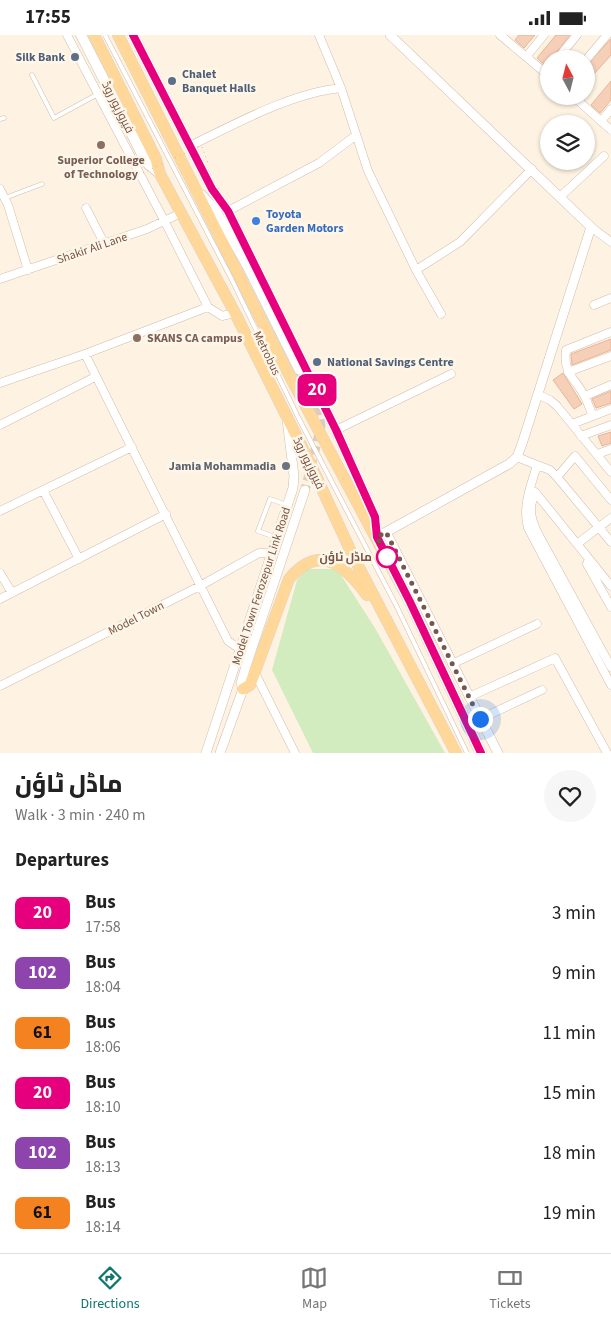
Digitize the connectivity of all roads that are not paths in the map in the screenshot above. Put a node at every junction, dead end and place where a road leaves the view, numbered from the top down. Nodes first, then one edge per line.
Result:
1 (67, 35) edge
2 (81, 35) edge
3 (94, 35) edge
4 (105, 35) edge
5 (118, 35) edge
6 (133, 35) edge
7 (319, 35) edge
8 (390, 35) edge
9 (500, 35) edge
10 (544, 35) edge
11 (577, 35) edge
12 (607, 35) edge
13 (564, 50) edge
14 (594, 50) edge
15 (526, 57) junction
16 (540, 67) edge
17 (32, 75) dead end
18 (340, 88) junction
19 (98, 94) junction
20 (584, 105) edge
21 (611, 109) edge
22 (602, 120) junction
23 (611, 130) edge
24 (355, 137) junction
25 (190, 146) junction
26 (604, 156) dead end
27 (532, 169) junction
28 (160, 174) junction
29 (42, 184) dead end
30 (0, 189) edge
31 (212, 189) junction
32 (199, 192) junction
33 (560, 197) junction
34 (5, 198) junction
35 (86, 208) dead end
36 (228, 211) junction
37 (181, 213) junction
38 (165, 221) junction
39 (591, 227) junction
40 (611, 242) edge
41 (104, 243) junction
42 (247, 266) junction
43 (28, 269) junction
44 (416, 270) junction
45 (0, 279) edge
46 (611, 298) edge
47 (594, 305) dead end
48 (208, 307) junction
49 (235, 313) junction
50 (441, 314) dead end
51 (611, 332) edge
52 (85, 354) junction
53 (611, 356) edge
54 (298, 370) tunnel mouth
55 (568, 373) junction
56 (451, 374) dead end
57 (95, 377) junction
58 (0, 383) edge
59 (611, 385) edge
60 (539, 395) junction
61 (585, 396) junction
62 (611, 409) edge
63 (593, 416) junction
64 (287, 417) junction
65 (572, 424) junction
66 (0, 425) edge
67 (611, 425) edge
68 (336, 430) junction
69 (581, 437) junction
70 (132, 447) junction
71 (611, 449) edge
72 (598, 455) junction
73 (517, 457) junction
74 (537, 465) junction
75 (611, 472) edge
76 (557, 477) junction
77 (530, 488) junction
78 (43, 490) junction
79 (305, 490) tunnel mouth
80 (537, 494) junction
81 (611, 499) edge
82 (287, 505) junction
83 (0, 511) edge
84 (166, 514) junction
85 (611, 518) edge
86 (599, 527) junction
87 (381, 535) junction
88 (276, 537) junction
89 (611, 542) edge
90 (578, 545) junction
91 (271, 553) junction
92 (79, 559) junction
93 (589, 559) junction
94 (0, 573) edge
95 (200, 585) junction
96 (611, 586) edge
97 (12, 593) junction
98 (0, 599) edge
99 (611, 607) edge
100 (387, 620) junction
101 (538, 625) dead end
102 (240, 649) junction
103 (452, 665) junction
104 (611, 667) edge
105 (255, 673) junction
106 (611, 685) edge
107 (0, 686) edge
108 (243, 689) junction
109 (542, 690) dead end
110 (469, 697) junction
111 (480, 719) junction
112 (205, 752) edge
113 (220, 753) edge
114 (295, 753) edge
115 (456, 753) edge
116 (467, 753) edge
117 (481, 753) edge
118 (498, 753) edge
119 (607, 753) edge

1 - 19 street
2 - 28 main road, فیروزپور روڈ
3 - 28 main road, فیروزپور روڈ
4 - 116 lane, Metrobus, bridge
5 - 32 main road, فیروزپور روڈ
6 - 25 main road, فیروزپور روڈ
7 - 18 street
8 - 27 street
9 - 15 street
10 - 15 street
11 - 13 street
12 - 14 street
15 - 16 street
17 - 19 lane
18 - 24 street
18 - 25 street
19 - 38 street
20 - 22 street
21 - 22 street
22 - 23 street
24 - 36 street
24 - 44 street
25 - 31 main road, فیروزپور روڈ
26 - 33 street
27 - 33 street
27 - 44 street
28 - 37 main road, فیروزپور روڈ
29 - 34 lane
30 - 34 street
31 - 36 main road, فیروزپور روڈ
31 - 42 street
32 - 42 street
32 - 87 main road, فیروزپور روڈ
33 - 39 street
34 - 43 street
35 - 41 street
36 - 68 main road, فیروزپور روڈ
37 - 38 street, Shakir Ali Lane
37 - 49 main road, فیروزپور روڈ
38 - 41 street, Shakir Ali Lane
38 - 48 street
39 - 40 street
39 - 60 street
41 - 43 street, Shakir Ali Lane
42 - 54 street
43 - 45 street, Shakir Ali Lane
44 - 50 street
46 - 47 street
48 - 49 street
48 - 52 street
49 - 64 main road, فیروزپور روڈ
51 - 55 street
52 - 57 street
52 - 58 street
53 - 55 street
55 - 61 street
56 - 68 street
57 - 66 street
57 - 70 street
59 - 61 street
60 - 65 street
60 - 73 street
61 - 63 street
62 - 63 street
63 - 65 street
64 - 82 street, Model Town Ferozepur Link Road
64 - 100 main road, فیروزپور روڈ
65 - 69 street
67 - 69 street
68 - 87 main road, فیروزپور روڈ
69 - 72 street
70 - 78 street
70 - 84 street
71 - 72 street
72 - 75 street
73 - 74 street
73 - 87 street
74 - 76 street
74 - 77 street
76 - 81 street
76 - 86 street
77 - 80 street
77 - 106 street
78 - 83 street
78 - 92 street
79 - 108 street
80 - 90 street
80 - 104 street
82 - 88 street, Model Town Ferozepur Link Road
82 - 88 lane
84 - 92 street
84 - 95 street
85 - 86 street
86 - 89 street
86 - 90 street
87 - 103 street
87 - 117 main road, فیروزپور روڈ
88 - 91 street, Model Town Ferozepur Link Road
90 - 93 street
91 - 95 street, Model Town
91 - 102 street, Model Town Ferozepur Link Road
92 - 97 street
93 - 96 street
93 - 99 street
94 - 97 street
95 - 102 street
95 - 107 street, Model Town
97 - 98 street
100 - 105 main road
100 - 115 main road, فیروزپور روڈ
101 - 103 street
102 - 112 street, Model Town Ferozepur Link Road
103 - 110 street
105 - 108 main road
105 - 114 street
108 - 113 street
109 - 111 street
110 - 111 street
110 - 119 street
111 - 118 street

